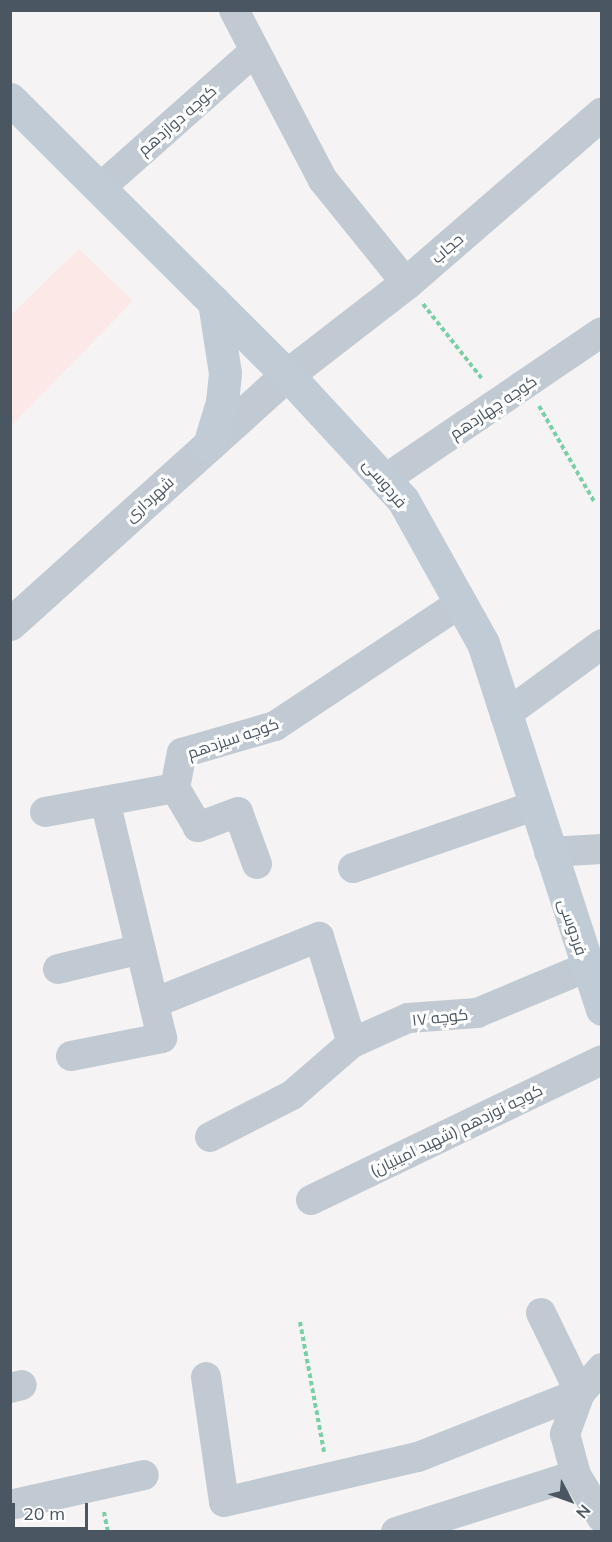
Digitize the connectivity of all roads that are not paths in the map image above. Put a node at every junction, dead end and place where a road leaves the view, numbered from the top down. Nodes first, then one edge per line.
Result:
1 (234, 10) edge
2 (255, 51) junction
3 (10, 99) edge
4 (602, 113) edge
5 (100, 188) junction
6 (406, 283) junction
7 (214, 302) junction
8 (602, 332) edge
9 (287, 375) junction
10 (209, 445) junction
11 (384, 480) junction
12 (460, 603) junction
13 (10, 624) edge
14 (602, 644) edge
15 (506, 715) junction
16 (176, 788) junction
17 (105, 801) junction
18 (534, 806) junction
19 (45, 812) dead end
20 (602, 849) edge
21 (549, 852) junction
22 (257, 864) dead end
23 (353, 868) dead end
24 (141, 949) junction
25 (587, 968) junction
26 (58, 969) dead end
27 (154, 1003) junction
28 (601, 1007) edge
29 (352, 1043) junction
30 (71, 1056) dead end
31 (602, 1060) edge
32 (210, 1137) dead end
33 (311, 1200) dead end
34 (541, 1313) dead end
35 (602, 1368) edge
36 (206, 1377) dead end
37 (580, 1393) junction
38 (144, 1475) dead end
39 (576, 1475) junction
40 (10, 1505) edge
41 (602, 1518) edge
42 (396, 1532) edge

1 - 2 street
2 - 5 street, کوچه دوازدهم
2 - 6 street
3 - 5 main road, فردوسی
4 - 6 street, حجاب
5 - 7 main road, فردوسی
6 - 9 street, حجاب
7 - 9 main road, فردوسی
7 - 10 main road
8 - 11 street, کوچه چهاردهم
9 - 10 street, شهرداری
9 - 11 main road, فردوسی
10 - 13 street, شهرداری
11 - 12 main road, فردوسی
12 - 15 main road, فردوسی
12 - 16 street, کوچه سیزدهم
14 - 15 street
15 - 18 main road, فردوسی
16 - 17 street
16 - 22 street
17 - 19 street
17 - 24 street
18 - 21 main road, فردوسی
18 - 23 street
20 - 21 street
21 - 25 main road, فردوسی
24 - 26 street
24 - 27 street
25 - 28 main road, فردوسی
25 - 29 street, ۱۷ کوچه
27 - 29 street
27 - 30 street
29 - 32 street, ۱۷ کوچه
31 - 33 street, کوچه نوزدهم (شهید امینیان)
34 - 37 street
35 - 37 street
36 - 37 street
37 - 39 street
38 - 40 street
39 - 41 street
39 - 42 street

